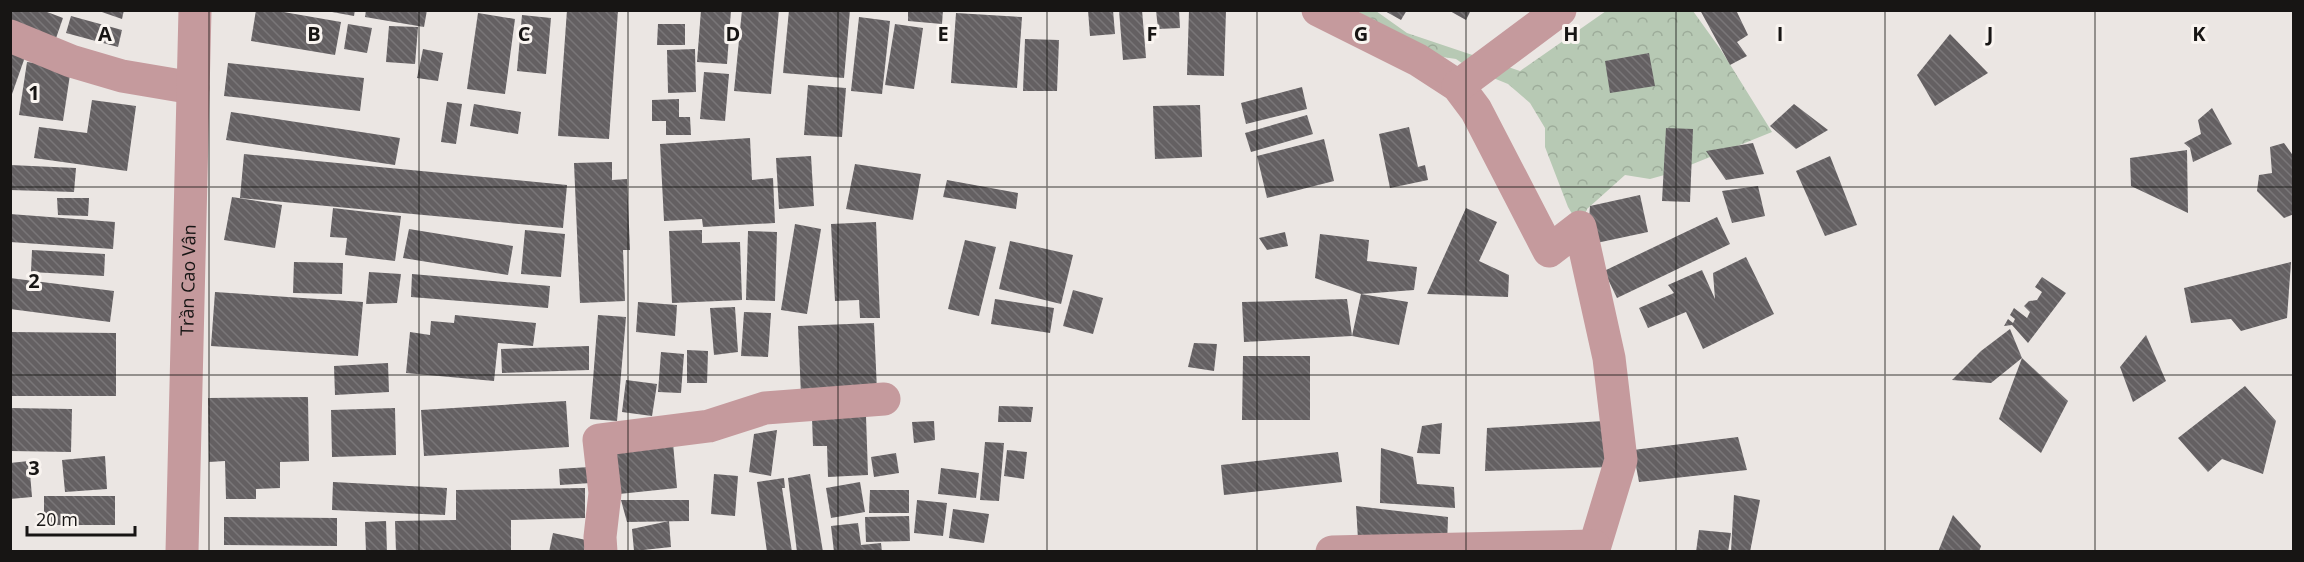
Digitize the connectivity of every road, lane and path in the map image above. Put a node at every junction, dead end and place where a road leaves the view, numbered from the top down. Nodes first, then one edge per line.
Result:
1 (195, 10) edge
2 (1318, 10) edge
3 (1560, 10) edge
4 (10, 36) edge
5 (1458, 86) junction
6 (193, 88) junction
7 (884, 399) dead end
8 (1594, 549) edge
9 (182, 552) edge
10 (601, 552) edge
11 (1332, 552) edge

1 - 6 street, Trần Cao Vân
2 - 5 street
3 - 5 street
4 - 6 street
5 - 8 street
6 - 9 street, Trần Cao Vân
7 - 10 street
8 - 11 street

